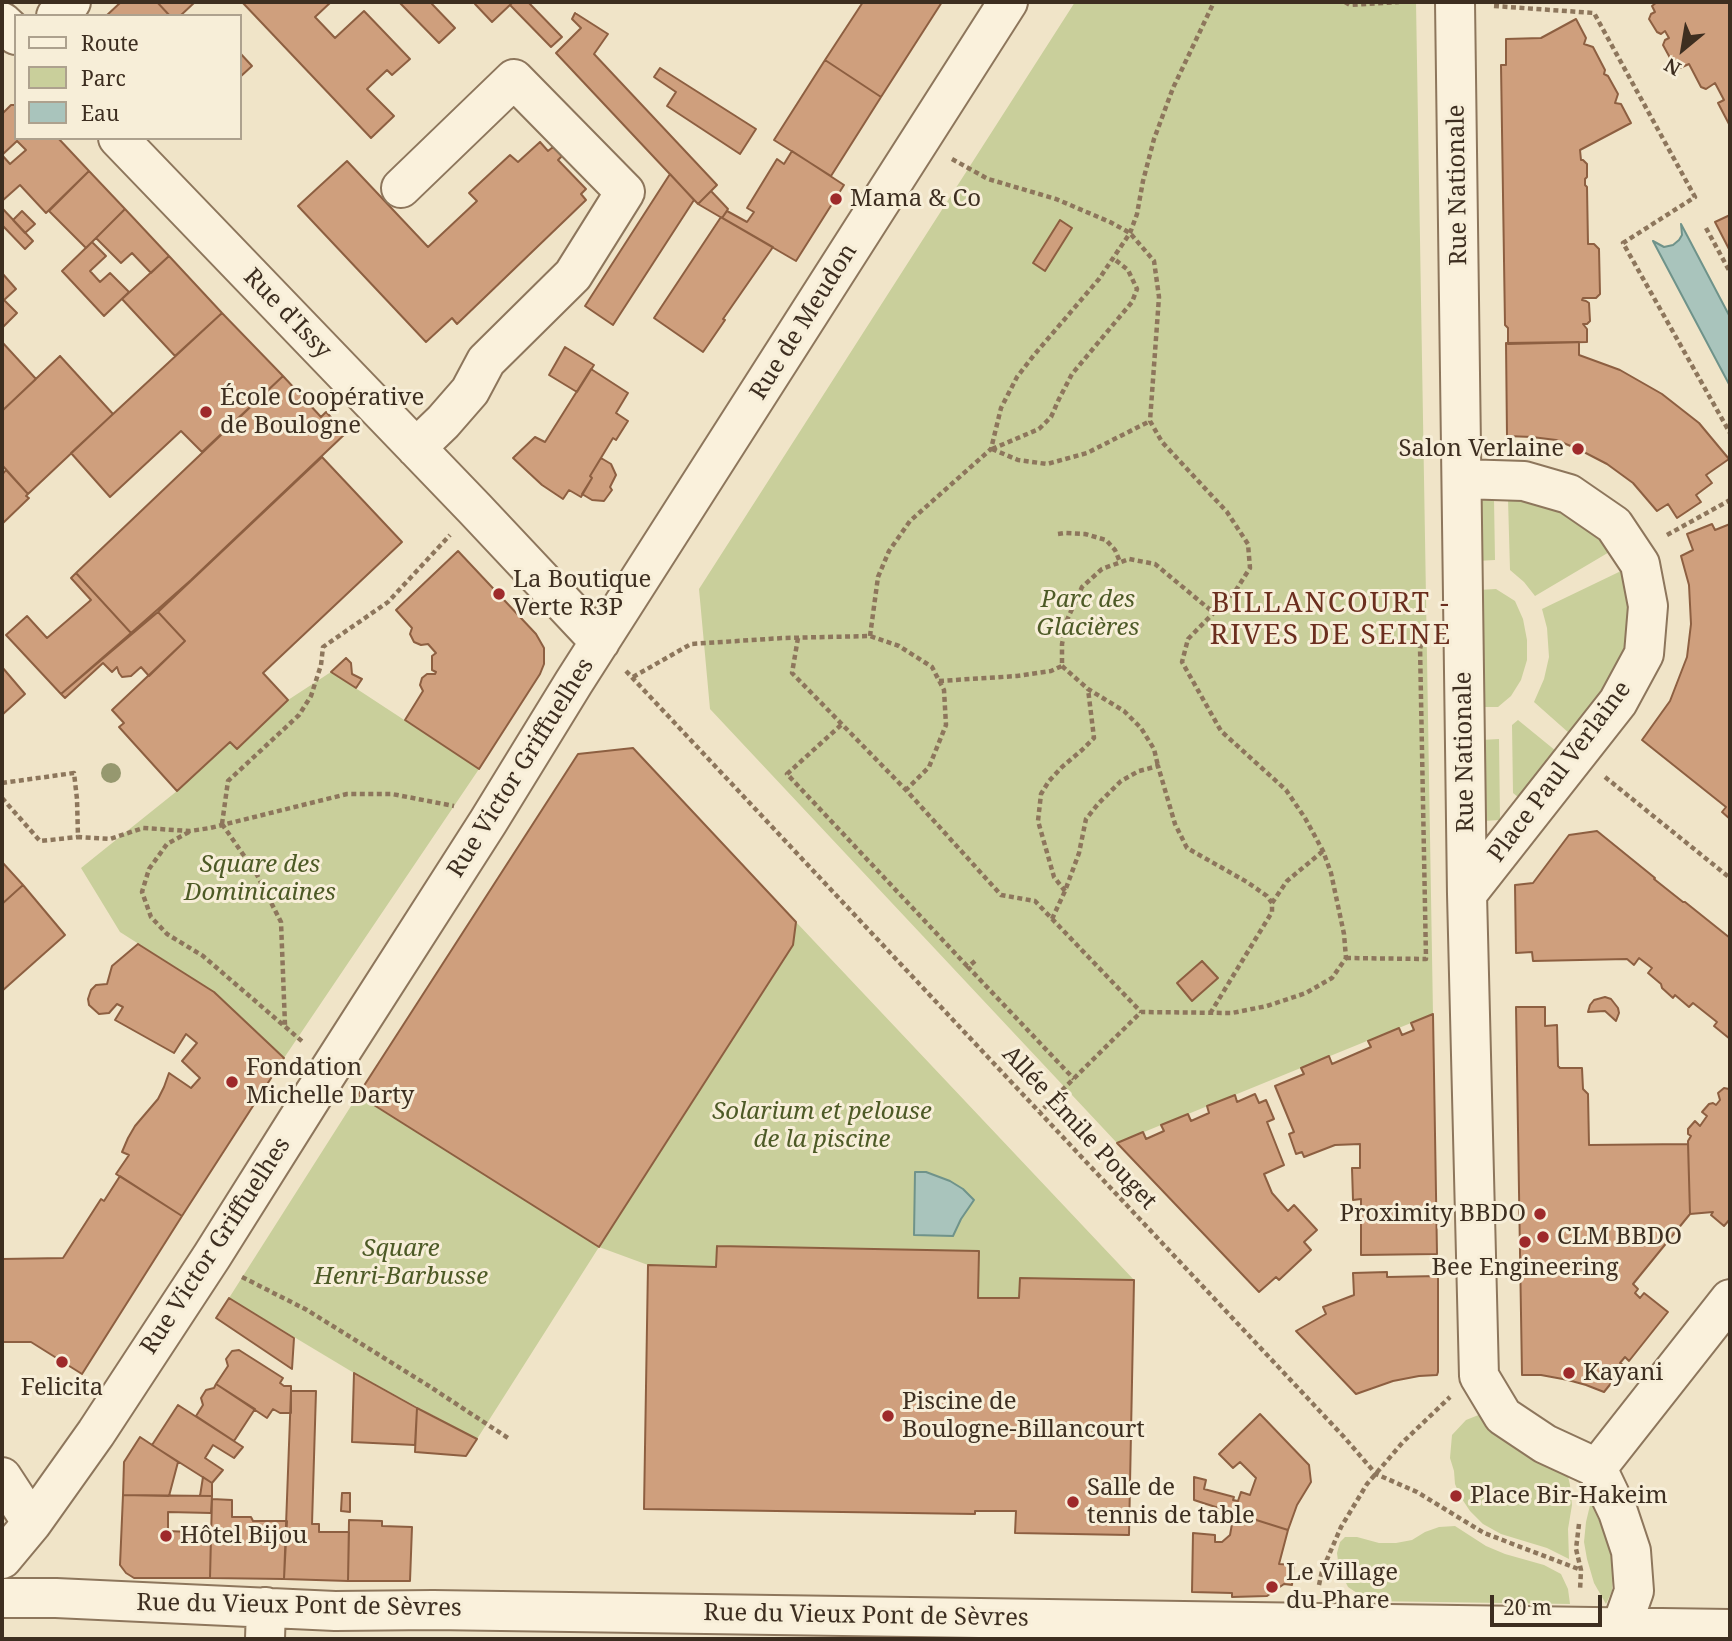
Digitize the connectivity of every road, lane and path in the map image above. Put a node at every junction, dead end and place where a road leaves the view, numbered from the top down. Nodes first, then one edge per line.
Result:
1 (71, 2) edge
2 (1007, 2) edge
3 (1214, 2) edge
4 (1345, 2) edge
5 (1399, 2) edge
6 (1455, 2) edge
7 (58, 14) edge
8 (120, 140) edge
9 (920, 140) junction
10 (401, 188) dead end
11 (1706, 228) dead end
12 (1130, 233) junction
13 (1113, 258) junction
14 (1730, 272) edge
15 (1150, 421) junction
16 (1730, 433) edge
17 (416, 448) junction
18 (991, 449) junction
19 (1462, 479) junction
20 (1730, 500) edge
21 (475, 509) junction
22 (1058, 534) dead end
23 (1634, 556) junction
24 (1120, 562) junction
25 (1214, 613) junction
26 (870, 636) junction
27 (798, 638) junction
28 (600, 642) junction
29 (1429, 647) dead end
30 (1062, 666) junction
31 (632, 677) junction
32 (939, 681) junction
33 (1088, 689) junction
34 (841, 725) junction
35 (1577, 754) junction
36 (1158, 766) junction
37 (2, 783) edge
38 (906, 790) junction
39 (2, 798) edge
40 (488, 822) junction
41 (222, 824) junction
42 (190, 831) junction
43 (78, 837) junction
44 (1323, 851) junction
45 (1730, 878) edge
46 (1065, 891) junction
47 (1467, 894) junction
48 (1272, 903) junction
49 (1052, 919) junction
50 (1346, 958) junction
51 (975, 961) dead end
52 (968, 967) junction
53 (1141, 1012) junction
54 (1210, 1013) junction
55 (285, 1026) junction
56 (333, 1064) junction
57 (1074, 1079) junction
58 (1040, 1112) junction
59 (212, 1256) junction
60 (1730, 1299) edge
61 (1479, 1376) junction
62 (508, 1438) dead end
63 (1597, 1468) junction
64 (1376, 1474) junction
65 (2, 1476) edge
66 (1580, 1512) dead end
67 (32, 1523) junction
68 (2, 1559) edge
69 (1581, 1570) junction
70 (1580, 1597) dead end
71 (2, 1598) edge
72 (266, 1623) edge
73 (1311, 1623) junction
74 (335, 1625) edge
75 (537, 1625) edge
76 (867, 1628) edge
77 (1730, 1629) edge
78 (1619, 1634) edge

1 - 7 street
2 - 9 street, Rue de Meudon
3 - 12 path
4 - 5 path
6 - 16 path
6 - 19 street, Rue Nationale
8 - 17 street, Rue d'Issy
9 - 12 path
9 - 28 street, Rue de Meudon
10 - 17 street
11 - 14 path
12 - 13 path
12 - 15 path
13 - 18 path
13 - 18 path
15 - 18 path
15 - 25 path
17 - 21 street, Rue d'Issy
18 - 26 path
19 - 23 street, Place Paul Verlaine
19 - 47 street, Rue Nationale
20 - 23 path
21 - 28 street, Rue d'Issy
21 - 41 path
22 - 24 path
23 - 35 street, Place Paul Verlaine
24 - 25 path
24 - 30 path
25 - 44 path
26 - 27 path
26 - 32 path
27 - 31 path
27 - 34 path
28 - 31 path, Allée Émile Pouget
28 - 40 street, Rue Victor Griffuelhes
29 - 50 path
30 - 32 path
30 - 33 path
31 - 58 path, Allée Émile Pouget
32 - 38 path
33 - 36 path
33 - 46 path
34 - 38 path
34 - 52 path
35 - 45 path
35 - 47 street, Place Paul Verlaine
36 - 46 path
36 - 48 path
37 - 43 path
38 - 49 path
39 - 43 path
40 - 41 path
40 - 56 street, Rue Victor Griffuelhes
41 - 42 path
41 - 55 path
42 - 43 path
42 - 55 path
44 - 48 path
44 - 50 path
46 - 49 path
47 - 61 street, Rue Nationale
48 - 54 path
49 - 53 path
50 - 54 path
51 - 52 path
52 - 57 path
53 - 54 path
53 - 57 path
55 - 56 path
56 - 59 street, Rue Victor Griffuelhes
57 - 58 path
58 - 64 path, Allée Émile Pouget
59 - 62 path
59 - 67 street, Rue Victor Griffuelhes
60 - 63 street
61 - 63 street
61 - 64 path
63 - 78 street
64 - 69 path, Allée Émile Pouget
64 - 73 path
65 - 67 street
66 - 69 path
67 - 68 street, Rue Victor Griffuelhes
69 - 70 path
71 - 72 street, Rue du Vieux Pont de Sèvres
72 - 74 street, Rue du Vieux Pont de Sèvres
73 - 76 street, Rue du Vieux Pont de Sèvres
73 - 78 street, Rue du Vieux Pont de Sèvres
74 - 75 street, Rue du Vieux Pont de Sèvres
75 - 76 street, Rue du Vieux Pont de Sèvres
77 - 78 street, Rue du Vieux Pont de Sèvres

